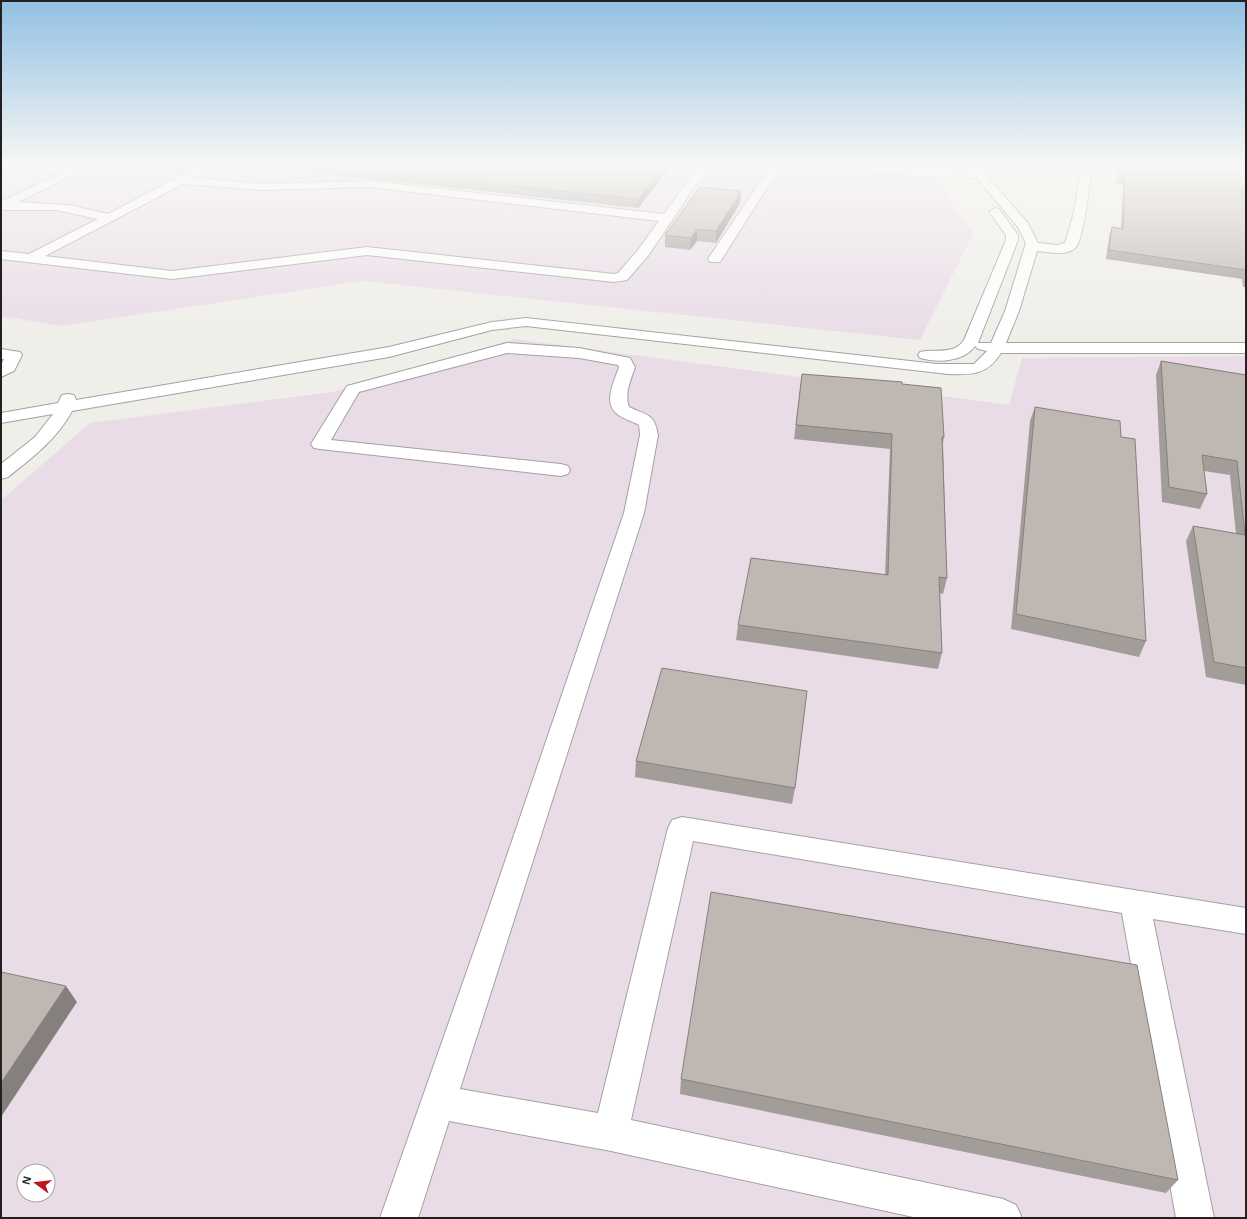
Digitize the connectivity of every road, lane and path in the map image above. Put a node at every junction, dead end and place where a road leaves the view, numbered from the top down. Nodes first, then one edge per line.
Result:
1 (98, 224) edge
2 (662, 224) edge
3 (738, 224) edge
4 (1005, 224) edge
5 (1022, 224) edge
6 (1077, 224) edge
7 (1031, 246) junction
8 (1, 255) edge
9 (32, 258) junction
10 (715, 259) dead end
11 (1246, 334) edge
12 (1000, 341) junction
13 (971, 342) junction
14 (1246, 348) edge
15 (1, 354) edge
16 (1, 372) edge
17 (67, 402) junction
18 (1, 406) edge
19 (1, 418) edge
20 (561, 470) dead end
21 (1, 474) edge
22 (1135, 902) junction
23 (1246, 921) edge
24 (439, 1102) junction
25 (611, 1133) junction
26 (400, 1218) edge
27 (1004, 1218) edge
28 (1195, 1218) edge

1 - 9 street
2 - 9 street
3 - 10 street
4 - 13 street
5 - 7 street
6 - 7 street
7 - 12 street
8 - 9 street
11 - 12 street
12 - 13 street
12 - 14 street
12 - 17 street
13 - 17 street
15 - 16 street
17 - 18 street
17 - 19 street
17 - 21 street
20 - 24 street
22 - 23 street
22 - 25 street
22 - 28 street
24 - 25 street
24 - 26 street
25 - 27 street

